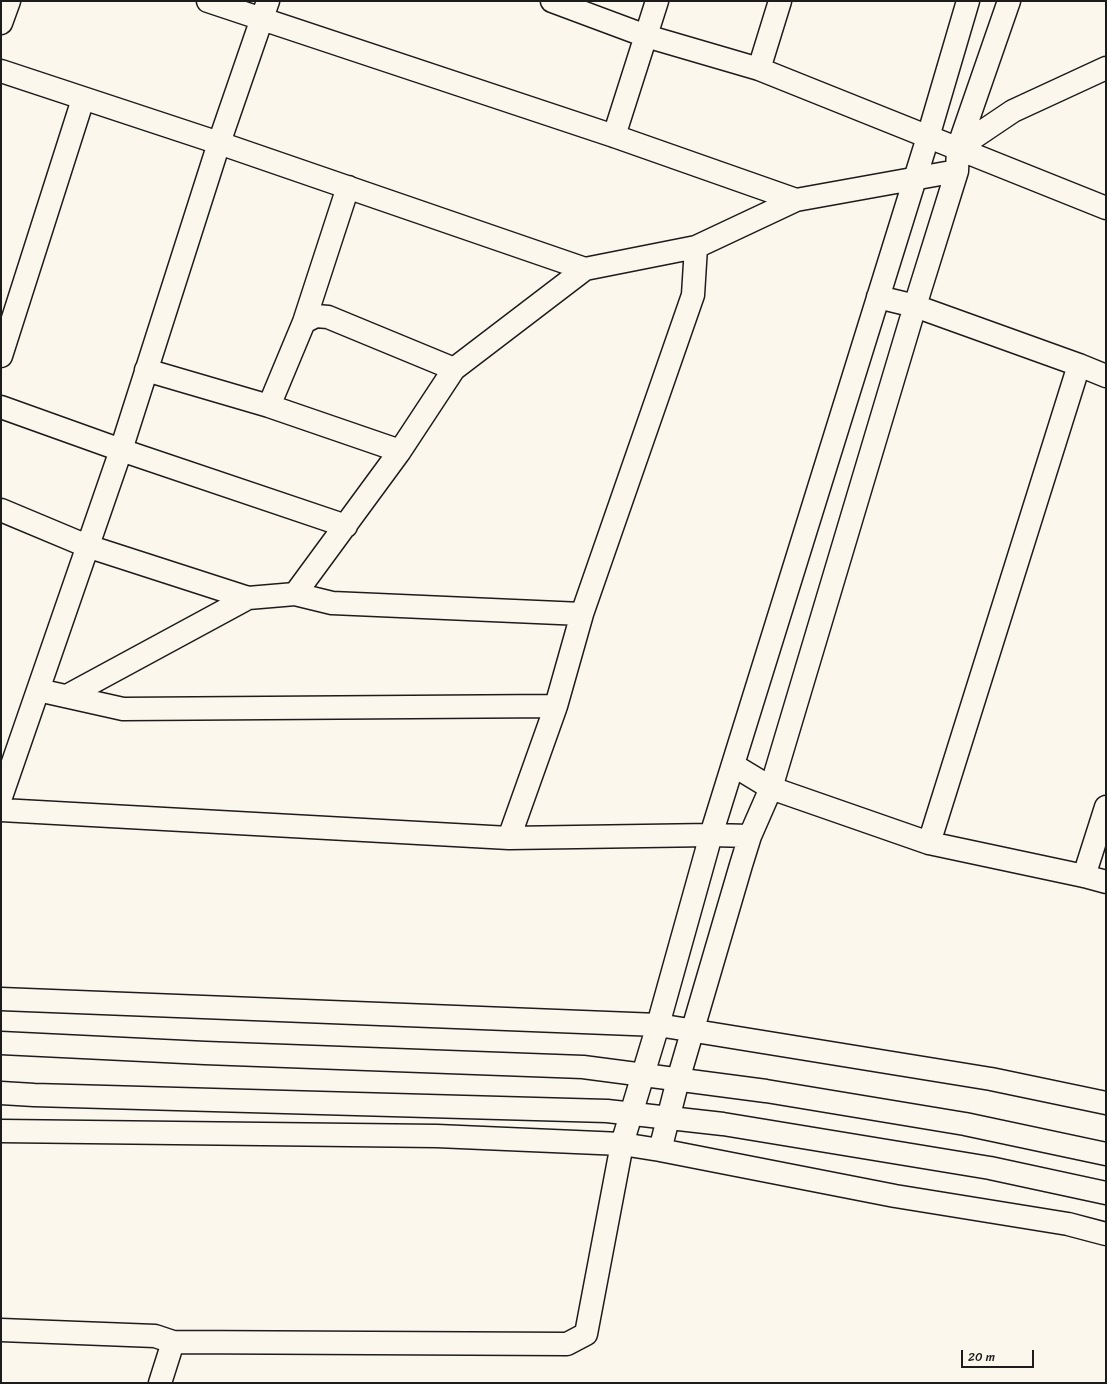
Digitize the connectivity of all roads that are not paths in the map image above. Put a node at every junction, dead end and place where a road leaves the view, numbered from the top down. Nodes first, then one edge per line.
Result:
1 (9, 1) edge
2 (208, 1) edge
3 (552, 1) edge
4 (657, 1) edge
5 (780, 1) edge
6 (968, 1) edge
7 (1009, 1) edge
8 (265, 10) edge
9 (1, 22) edge
10 (646, 36) junction
11 (1106, 68) edge
12 (759, 69) junction
13 (1, 71) edge
14 (83, 99) junction
15 (614, 136) junction
16 (928, 137) junction
17 (219, 142) junction
18 (958, 148) junction
19 (957, 171) junction
20 (914, 179) junction
21 (348, 187) junction
22 (796, 200) junction
23 (1106, 208) edge
24 (696, 247) junction
25 (585, 269) junction
26 (878, 297) junction
27 (915, 306) junction
28 (304, 322) junction
29 (1, 356) edge
30 (1079, 365) junction
31 (454, 369) junction
32 (146, 370) junction
33 (1106, 376) edge
34 (269, 406) junction
35 (1, 407) edge
36 (121, 450) junction
37 (400, 451) junction
38 (1, 510) edge
39 (346, 526) junction
40 (87, 546) junction
41 (295, 594) junction
42 (248, 598) junction
43 (582, 614) junction
44 (38, 690) junction
45 (67, 696) junction
46 (556, 706) junction
47 (733, 765) junction
48 (771, 788) junction
49 (1, 797) edge
50 (1106, 807) edge
51 (1, 810) edge
52 (711, 835) junction
53 (750, 836) junction
54 (509, 838) junction
55 (929, 843) junction
56 (1084, 876) junction
57 (1106, 882) edge
58 (1, 999) edge
59 (658, 1025) junction
60 (692, 1030) junction
61 (1, 1043) edge
62 (643, 1075) junction
63 (678, 1080) junction
64 (1, 1093) edge
65 (1106, 1103) edge
66 (631, 1114) junction
67 (668, 1118) junction
68 (1, 1131) edge
69 (622, 1144) junction
70 (660, 1150) junction
71 (1106, 1154) edge
72 (1106, 1193) edge
73 (1106, 1234) edge
74 (1, 1330) edge
75 (173, 1342) junction
76 (160, 1383) edge

1 - 9 street
2 - 8 street
3 - 10 street
4 - 10 street
5 - 12 street
6 - 16 street
7 - 18 street
8 - 15 street
8 - 17 street
10 - 12 street
10 - 15 street
11 - 18 street
12 - 16 street
13 - 14 street
14 - 17 street
14 - 29 street
15 - 22 street
16 - 18 street
16 - 20 street
17 - 21 street
17 - 32 street
18 - 19 street
18 - 23 street
19 - 20 street
19 - 27 street
20 - 22 street
20 - 26 street
21 - 25 street
21 - 28 street
22 - 24 street
24 - 25 street
24 - 43 street
25 - 31 street
26 - 27 street
26 - 47 street
27 - 30 street
27 - 48 street
28 - 31 street
28 - 34 street
30 - 33 street
30 - 55 street
31 - 37 street
32 - 34 street
32 - 36 street
34 - 37 street
35 - 36 street
36 - 39 street
36 - 40 street
37 - 39 street
38 - 40 street
39 - 41 street
40 - 42 street
40 - 44 street
41 - 42 street
41 - 43 street
42 - 45 street
43 - 46 street
44 - 45 street
44 - 49 street
45 - 46 street
46 - 54 street
47 - 48 street
47 - 52 street
48 - 53 street
48 - 55 street
50 - 56 street
51 - 54 street
52 - 53 street
52 - 54 street
52 - 59 street
53 - 60 street
55 - 56 street
56 - 57 street
58 - 59 street
59 - 60 street
59 - 62 street
60 - 63 street
60 - 65 street
61 - 62 street
62 - 63 street
62 - 66 street
63 - 67 street
63 - 71 street
64 - 66 street
66 - 67 street
66 - 69 street
67 - 70 street
67 - 72 street
68 - 69 street
69 - 70 street
69 - 75 street
70 - 73 street
74 - 75 street
75 - 76 street

